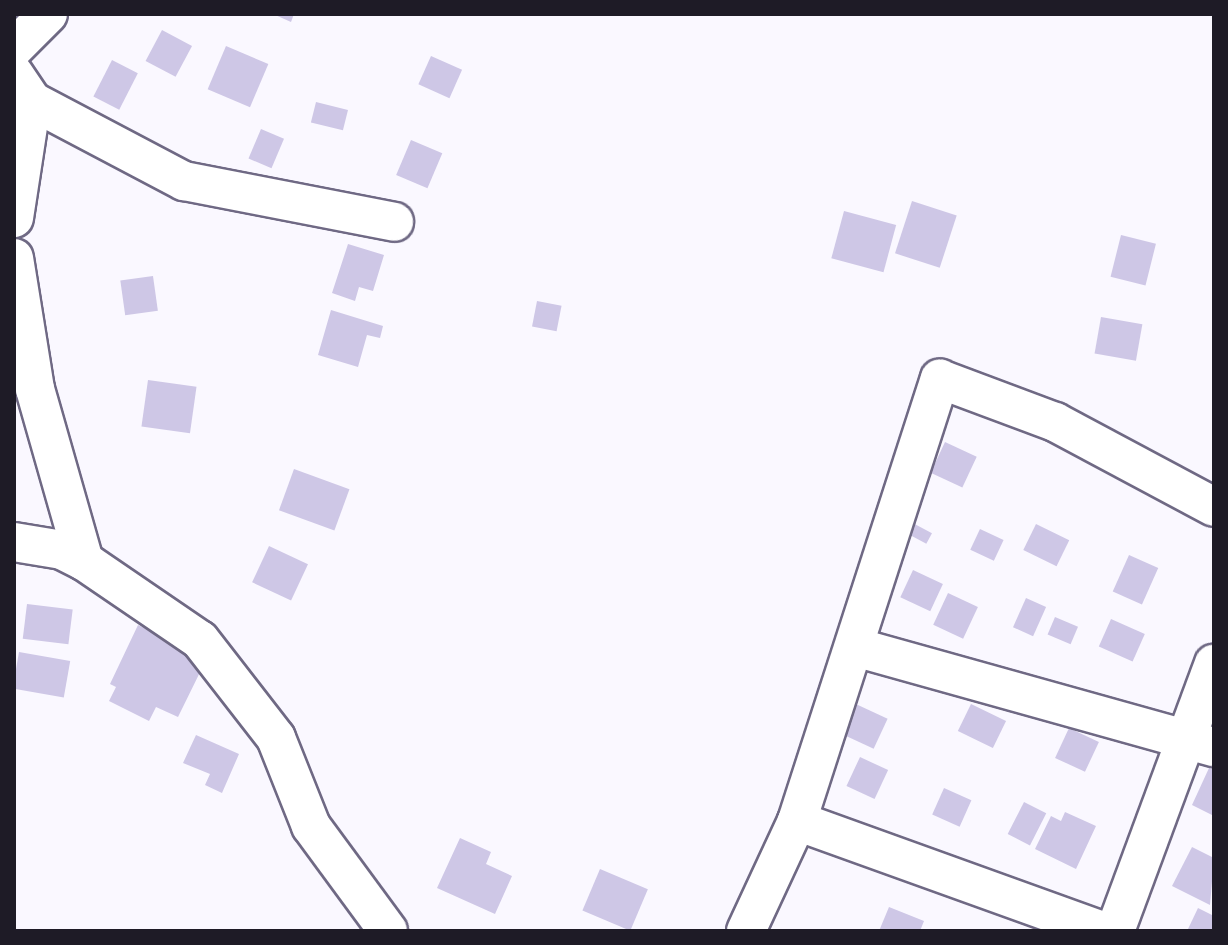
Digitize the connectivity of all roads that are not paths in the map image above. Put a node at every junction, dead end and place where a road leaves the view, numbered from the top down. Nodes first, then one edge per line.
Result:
1 (48, 14) edge
2 (14, 48) edge
3 (23, 88) edge
4 (14, 218) edge
5 (394, 222) dead end
6 (14, 258) edge
7 (1214, 507) edge
8 (14, 542) edge
9 (84, 561) junction
10 (855, 647) junction
11 (1214, 664) edge
12 (1200, 744) edge
13 (797, 821) junction
14 (388, 931) edge
15 (746, 931) edge
16 (1103, 931) edge
17 (1115, 931) edge

1 - 2 street
3 - 4 street
3 - 5 street
6 - 9 street
7 - 10 street
8 - 9 street
9 - 14 street
10 - 12 street
10 - 13 street
11 - 12 street
12 - 17 street
13 - 15 street
13 - 16 street

